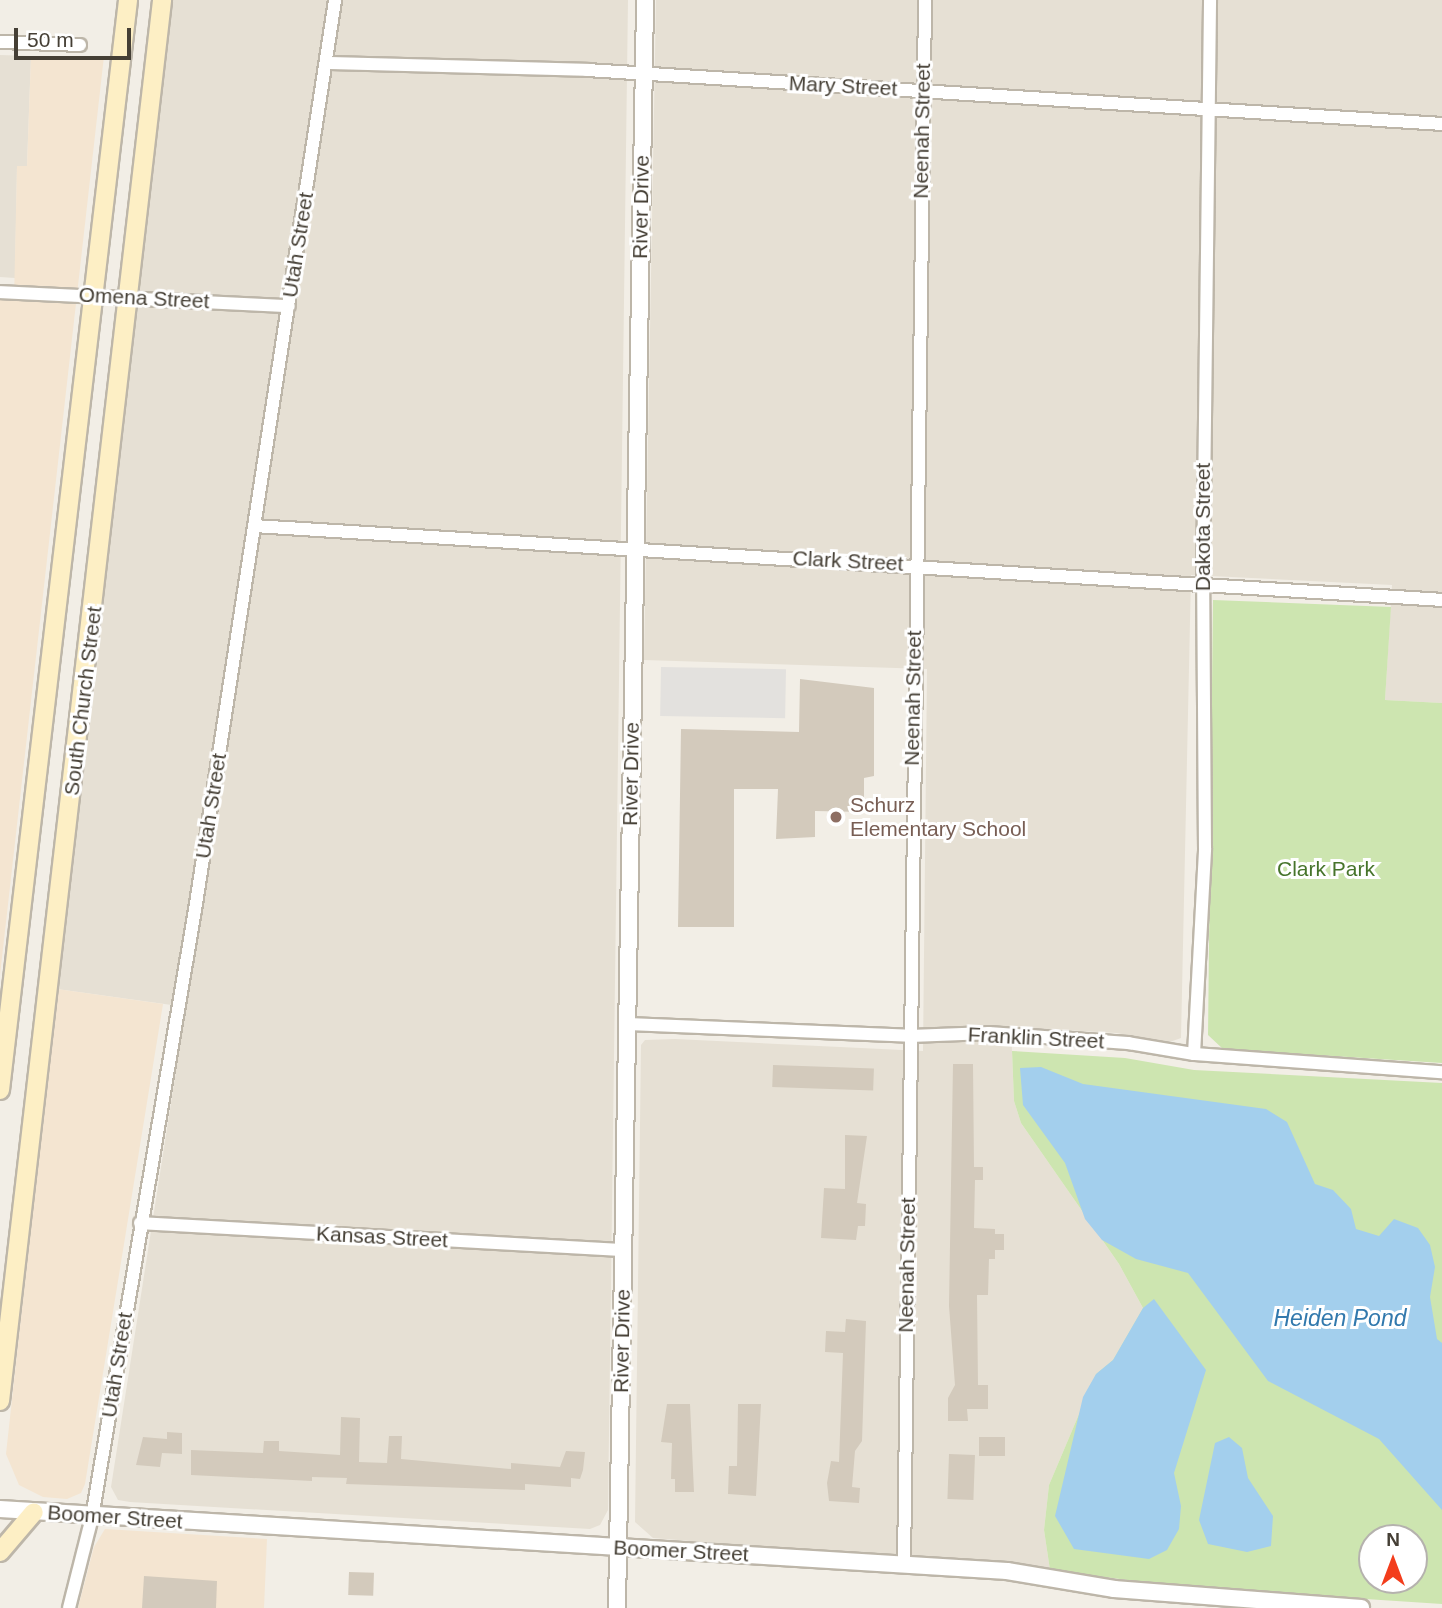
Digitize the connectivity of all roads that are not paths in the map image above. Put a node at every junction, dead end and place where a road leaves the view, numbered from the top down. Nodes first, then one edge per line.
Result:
1 (128, 0) edge
2 (162, 0) edge
3 (335, 0) edge
4 (645, 0) edge
5 (925, 0) edge
6 (1210, 0) edge
7 (0, 42) edge
8 (80, 45) dead end
9 (327, 63) junction
10 (644, 75) junction
11 (922, 89) junction
12 (1206, 107) junction
13 (1442, 124) edge
14 (0, 292) edge
15 (91, 295) junction
16 (130, 297) junction
17 (289, 306) junction
18 (254, 526) junction
19 (633, 549) junction
20 (915, 565) junction
21 (1203, 584) junction
22 (1442, 600) edge
23 (628, 1024) junction
24 (910, 1036) junction
25 (1194, 1054) junction
26 (1442, 1072) edge
27 (0, 1090) edge
28 (140, 1223) junction
29 (624, 1250) junction
30 (0, 1401) edge
31 (0, 1509) edge
32 (33, 1512) junction
33 (92, 1517) junction
34 (618, 1547) junction
35 (0, 1552) edge
36 (904, 1565) junction
37 (69, 1608) edge
38 (617, 1608) edge
39 (1361, 1608) edge

1 - 15 main road, South Church Street
2 - 16 main road, South Church Street
3 - 9 street, Utah Street
4 - 10 street, River Drive
5 - 11 street, Neenah Street
6 - 12 street, Dakota Street
7 - 8 street
9 - 10 street, Mary Street
9 - 17 street, Utah Street
10 - 11 street, Mary Street
10 - 19 street, River Drive
11 - 12 street, Mary Street
11 - 20 street, Neenah Street
12 - 13 street, Mary Street
12 - 21 street, Dakota Street
14 - 15 street, Omena Street
15 - 16 street, Omena Street
15 - 27 main road, South Church Street
16 - 17 street, Omena Street
16 - 30 main road, South Church Street
17 - 18 street, Utah Street
18 - 19 street, Clark Street
18 - 28 street, Utah Street
19 - 20 street, Clark Street
19 - 23 street, River Drive
20 - 21 street, Clark Street
20 - 24 street, Neenah Street
21 - 22 street, Clark Street
21 - 25 street, Dakota Street
23 - 24 street, Franklin Street
23 - 29 street, River Drive
24 - 25 street, Franklin Street
24 - 36 street, Neenah Street
25 - 26 street, Franklin Street
28 - 29 street, Kansas Street
28 - 33 street, Utah Street
29 - 34 street, River Drive
31 - 32 street, Boomer Street
32 - 33 street, Boomer Street
32 - 35 main road
33 - 34 street, Boomer Street
33 - 37 street, Utah Street
34 - 36 street, Boomer Street
34 - 38 street, River Drive
36 - 39 street, Boomer Street

